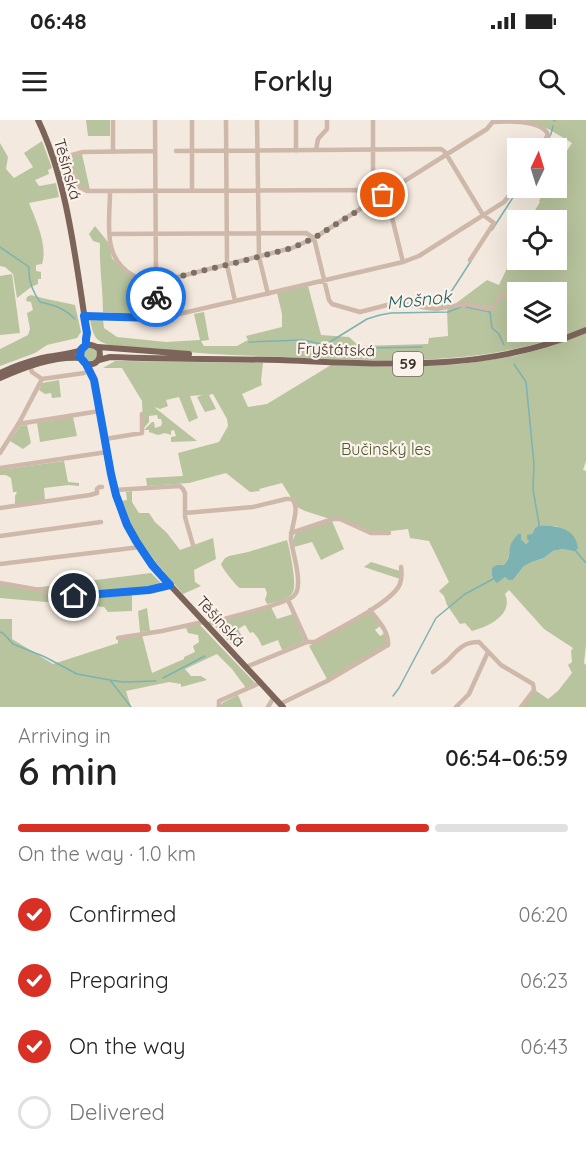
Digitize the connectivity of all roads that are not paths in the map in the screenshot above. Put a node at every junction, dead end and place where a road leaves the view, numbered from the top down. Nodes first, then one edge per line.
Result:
1 (38, 120) edge
2 (113, 120) edge
3 (155, 120) edge
4 (192, 120) edge
5 (226, 120) edge
6 (257, 120) edge
7 (296, 120) edge
8 (327, 120) edge
9 (373, 120) edge
10 (494, 121) edge
11 (546, 138) edge
12 (315, 150) junction
13 (373, 150) junction
14 (155, 151) junction
15 (176, 151) dead end
16 (192, 151) junction
17 (226, 151) junction
18 (257, 151) junction
19 (296, 151) junction
20 (113, 152) junction
21 (446, 155) junction
22 (54, 160) junction
23 (373, 190) junction
24 (192, 191) junction
25 (226, 191) junction
26 (258, 191) junction
27 (110, 192) junction
28 (155, 192) junction
29 (386, 193) junction
30 (507, 198) edge
31 (483, 215) junction
32 (258, 233) junction
33 (110, 234) junction
34 (155, 234) junction
35 (226, 234) junction
36 (314, 238) junction
37 (259, 257) junction
38 (470, 260) dead end
39 (403, 262) junction
40 (227, 265) junction
41 (324, 280) junction
42 (156, 282) junction
43 (268, 294) junction
44 (507, 296) edge
45 (235, 301) junction
46 (84, 316) junction
47 (156, 318) junction
48 (586, 330) edge
49 (89, 347) junction
50 (226, 358) junction
51 (83, 361) junction
52 (97, 361) junction
53 (30, 366) junction
54 (84, 374) dead end
55 (0, 376) edge
56 (42, 379) junction
57 (94, 380) junction
58 (100, 411) junction
59 (142, 414) dead end
60 (18, 424) junction
61 (105, 439) junction
62 (107, 452) junction
63 (0, 453) edge
64 (0, 468) edge
65 (102, 487) dead end
66 (115, 490) junction
67 (0, 508) edge
68 (185, 513) junction
69 (101, 522) dead end
70 (291, 533) junction
71 (389, 533) dead end
72 (0, 536) edge
73 (193, 545) dead end
74 (140, 547) junction
75 (0, 564) edge
76 (401, 567) dead end
77 (0, 583) edge
78 (170, 585) junction
79 (288, 600) junction
80 (370, 610) junction
81 (205, 623) junction
82 (118, 638) dead end
83 (307, 642) junction
84 (488, 652) junction
85 (246, 667) junction
86 (433, 672) dead end
87 (260, 683) junction
88 (274, 697) junction
89 (281, 705) edge
90 (219, 707) edge
91 (268, 707) edge
92 (456, 707) edge
93 (521, 707) edge

1 - 22 main road, Těšínská
2 - 20 street
3 - 14 street
4 - 16 street
5 - 17 street
6 - 18 street
7 - 19 street
8 - 12 street
9 - 13 street
10 - 11 street
10 - 21 street
12 - 13 street
12 - 19 street
13 - 21 street
13 - 23 street
14 - 20 street
14 - 28 street
15 - 16 street
16 - 17 street
16 - 24 street
17 - 18 street
17 - 25 street
18 - 19 street
18 - 26 street
20 - 22 street
21 - 29 street
21 - 31 street
22 - 27 street
22 - 46 main road, Těšínská
23 - 26 street
23 - 29 street
24 - 25 street
24 - 28 street
25 - 26 street
25 - 35 street
26 - 32 street
27 - 28 street
27 - 33 street
28 - 34 street
29 - 36 street
29 - 39 street
30 - 31 street
31 - 38 street
31 - 39 street
32 - 35 street
32 - 36 street
32 - 37 street
33 - 34 street
33 - 42 street
34 - 35 street
34 - 42 street
35 - 40 street
36 - 37 street
36 - 41 street
37 - 40 street
37 - 43 street
39 - 41 street
40 - 42 street
40 - 45 street
41 - 43 street
41 - 44 street
42 - 47 street
43 - 45 street
45 - 47 street
46 - 47 street
46 - 49 main road, Těšínská
48 - 50 main road, Fryštátská / 59
49 - 50 main road, Fryštátská / 59
49 - 51 main road
49 - 52 main road, Těšínská
49 - 55 main road, Fryštátská / 59
50 - 52 main road, Fryštátská / 59
51 - 52 main road, Fryštátská
51 - 53 main road, Fryštátská / 59
51 - 57 main road, Těšínská
52 - 57 main road, Těšínská
53 - 55 main road, Fryštátská / 59
53 - 56 street
54 - 56 street
56 - 60 street
57 - 58 main road, Těšínská
58 - 60 street
58 - 61 main road, Těšínská
59 - 61 street
60 - 63 street
61 - 62 main road, Těšínská
62 - 64 street
62 - 66 main road, Těšínská
65 - 67 street
66 - 68 street
66 - 74 main road, Těšínská
68 - 70 street
68 - 73 street
69 - 72 street
70 - 71 street
70 - 79 street
74 - 75 street
74 - 78 main road, Těšínská
76 - 80 street
77 - 78 street
78 - 81 main road, Těšínská
79 - 81 street
79 - 83 street
80 - 83 street
80 - 89 street
81 - 82 street
81 - 85 main road, Těšínská
83 - 85 street
84 - 86 street
84 - 92 street
84 - 93 street
85 - 87 main road, Těšínská
87 - 88 main road, Těšínská
87 - 90 street
88 - 89 main road, Těšínská
88 - 91 street

